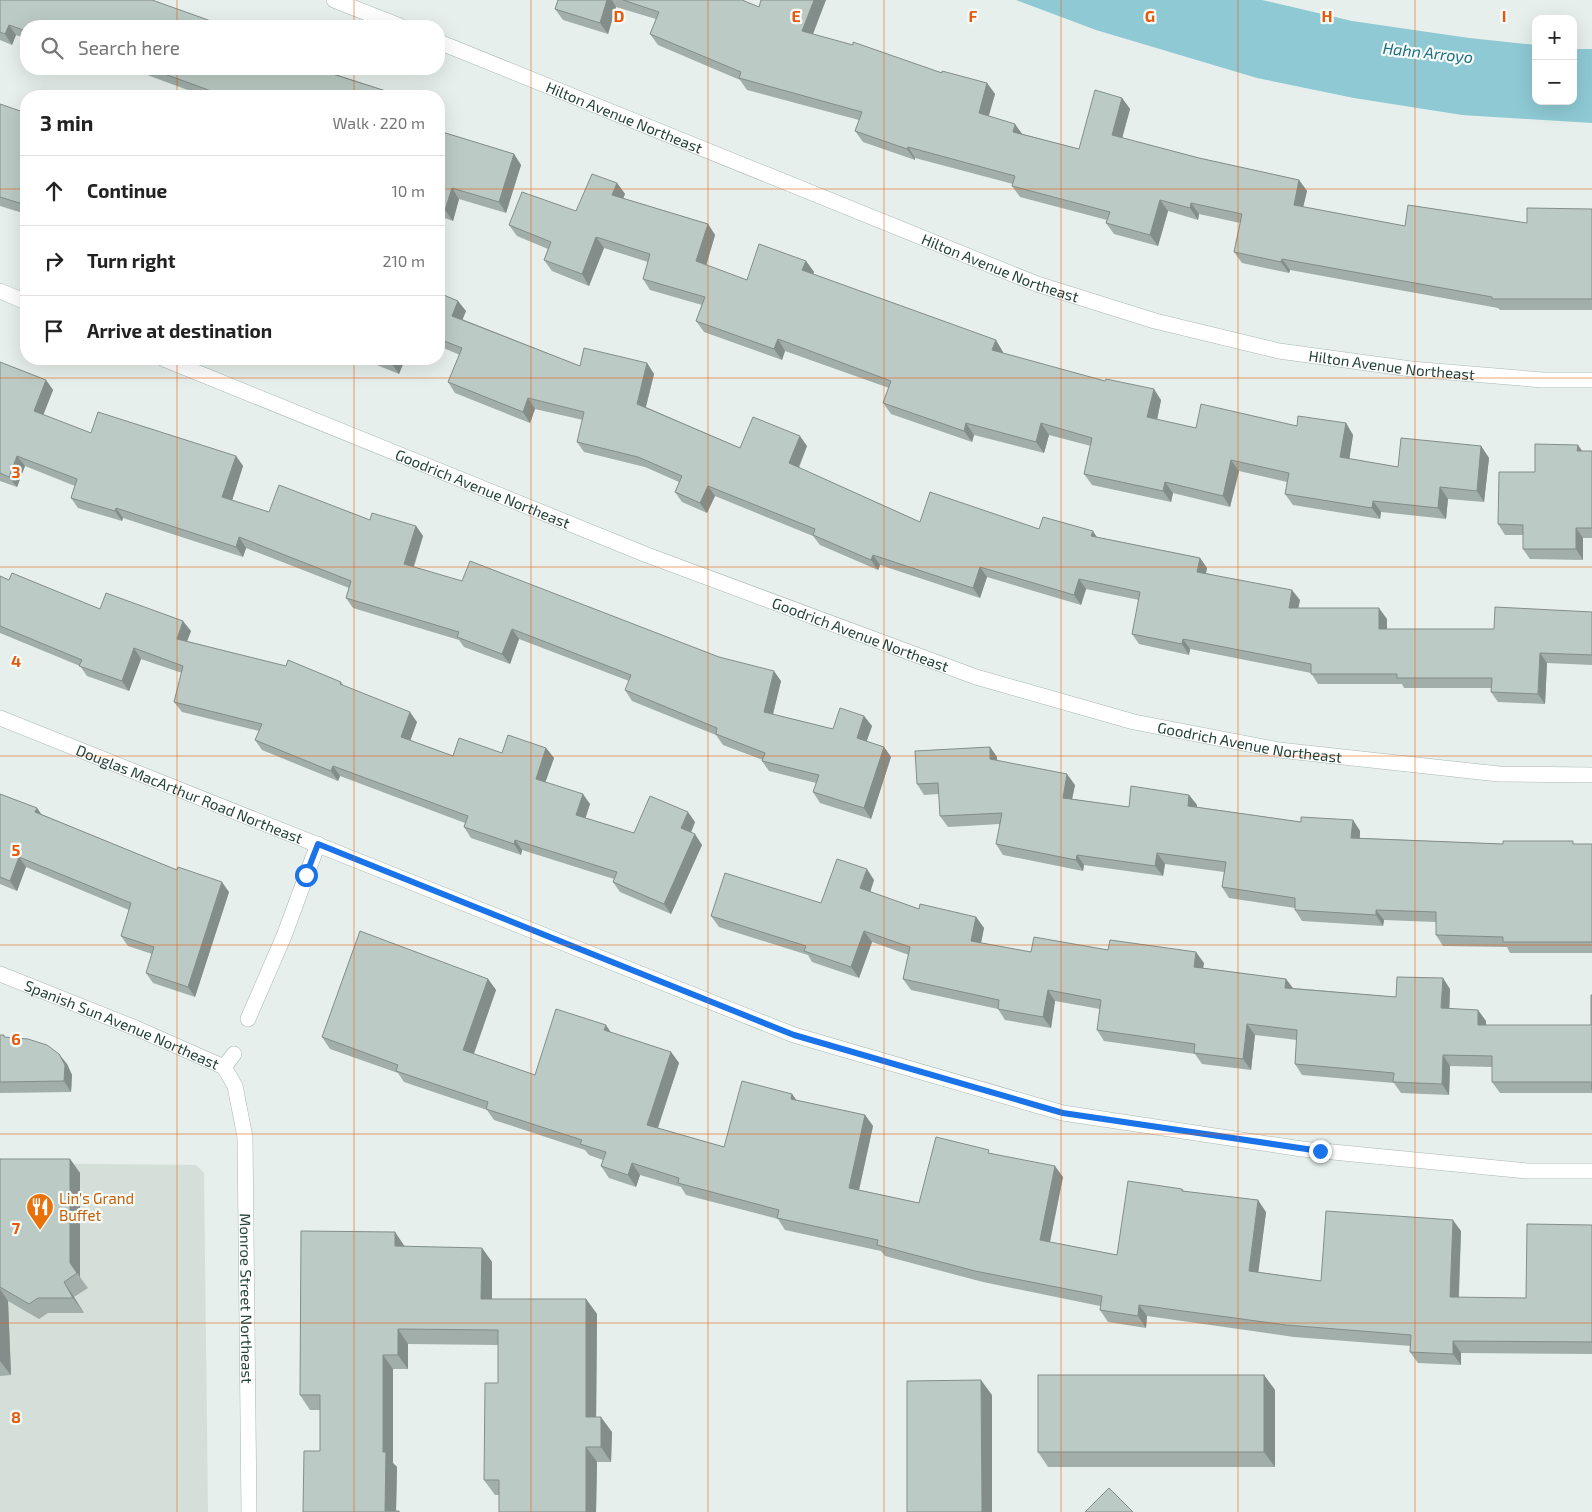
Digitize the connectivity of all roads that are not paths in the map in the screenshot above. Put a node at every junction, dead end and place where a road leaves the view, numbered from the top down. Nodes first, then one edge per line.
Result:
1 (334, 0) edge
2 (385, 20) edge
3 (445, 44) edge
4 (0, 291) edge
5 (20, 299) edge
6 (179, 365) edge
7 (1592, 380) edge
8 (0, 718) edge
9 (1592, 775) edge
10 (318, 844) junction
11 (0, 974) edge
12 (248, 1020) dead end
13 (234, 1054) dead end
14 (224, 1067) junction
15 (235, 1086) joint
16 (1592, 1171) edge
17 (249, 1512) edge

1 - 2 street
3 - 7 street, Hilton Avenue Northeast
4 - 5 street
6 - 9 street, Goodrich Avenue Northeast
8 - 10 street, Douglas MacArthur Road Northeast
10 - 12 street
10 - 16 street, Douglas MacArthur Road Northeast
11 - 14 street, Spanish Sun Avenue Northeast
13 - 14 street
14 - 15 street, Spanish Sun Avenue Northeast
15 - 17 street, Monroe Street Northeast

